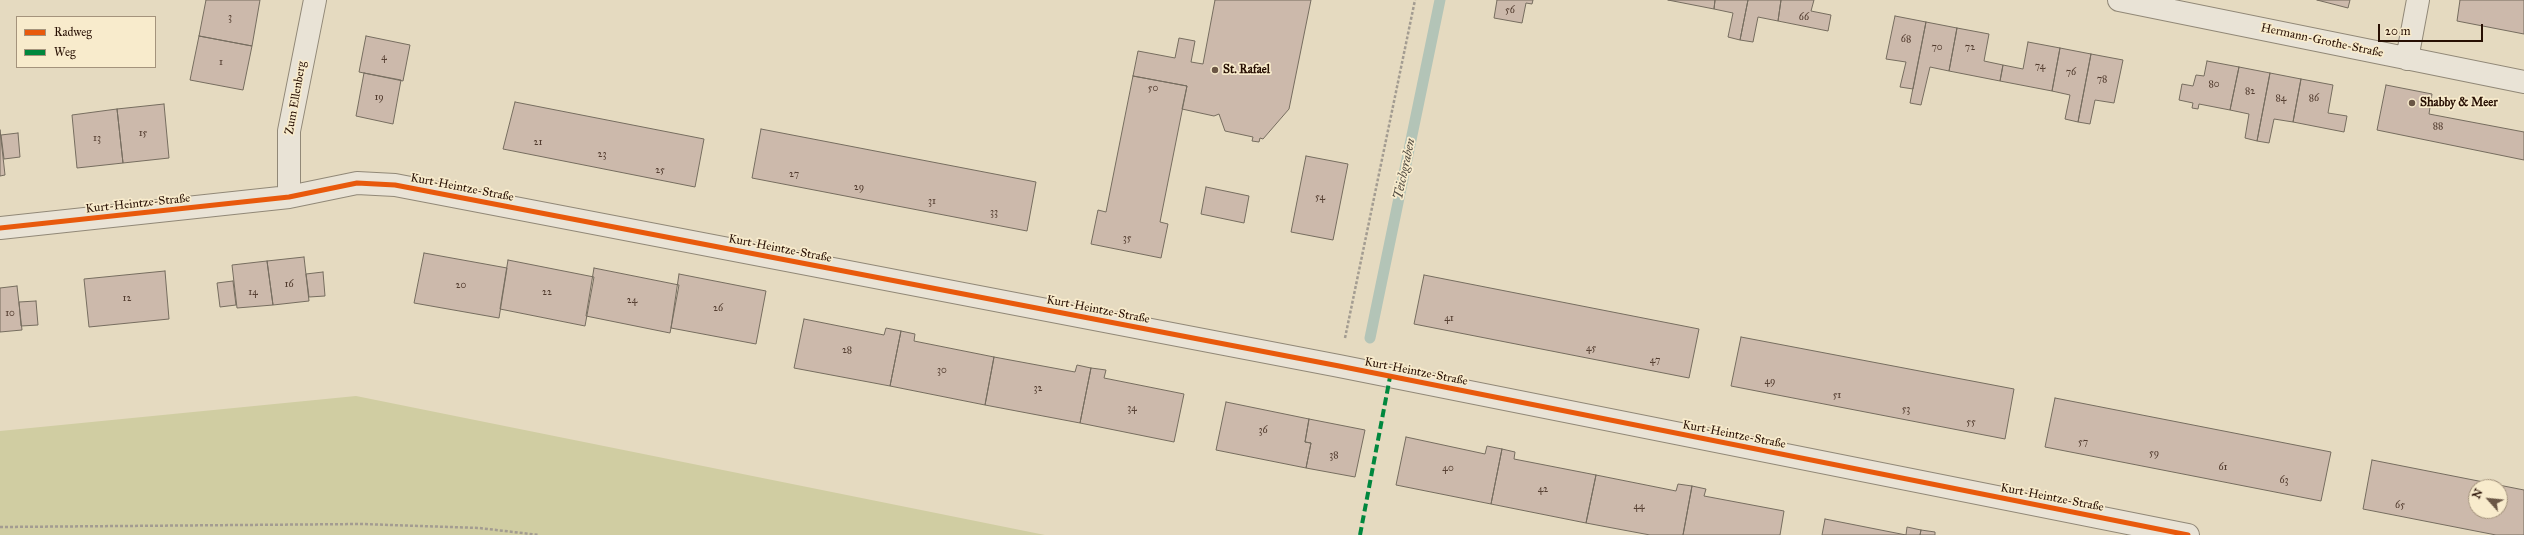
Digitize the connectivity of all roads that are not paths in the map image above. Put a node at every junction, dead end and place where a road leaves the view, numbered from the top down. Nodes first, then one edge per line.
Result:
1 (315, 0) edge
2 (2119, 0) edge
3 (2418, 0) edge
4 (2407, 58) junction
5 (2524, 82) edge
6 (289, 198) junction
7 (0, 228) edge
8 (2188, 535) edge

1 - 6 street, Zum Ellenberg
2 - 4 street, Hermann-Grothe-Straße
3 - 4 street
4 - 5 street, Hermann-Grothe-Straße
6 - 7 street, Kurt-Heintze-Straße
6 - 8 street, Kurt-Heintze-Straße

